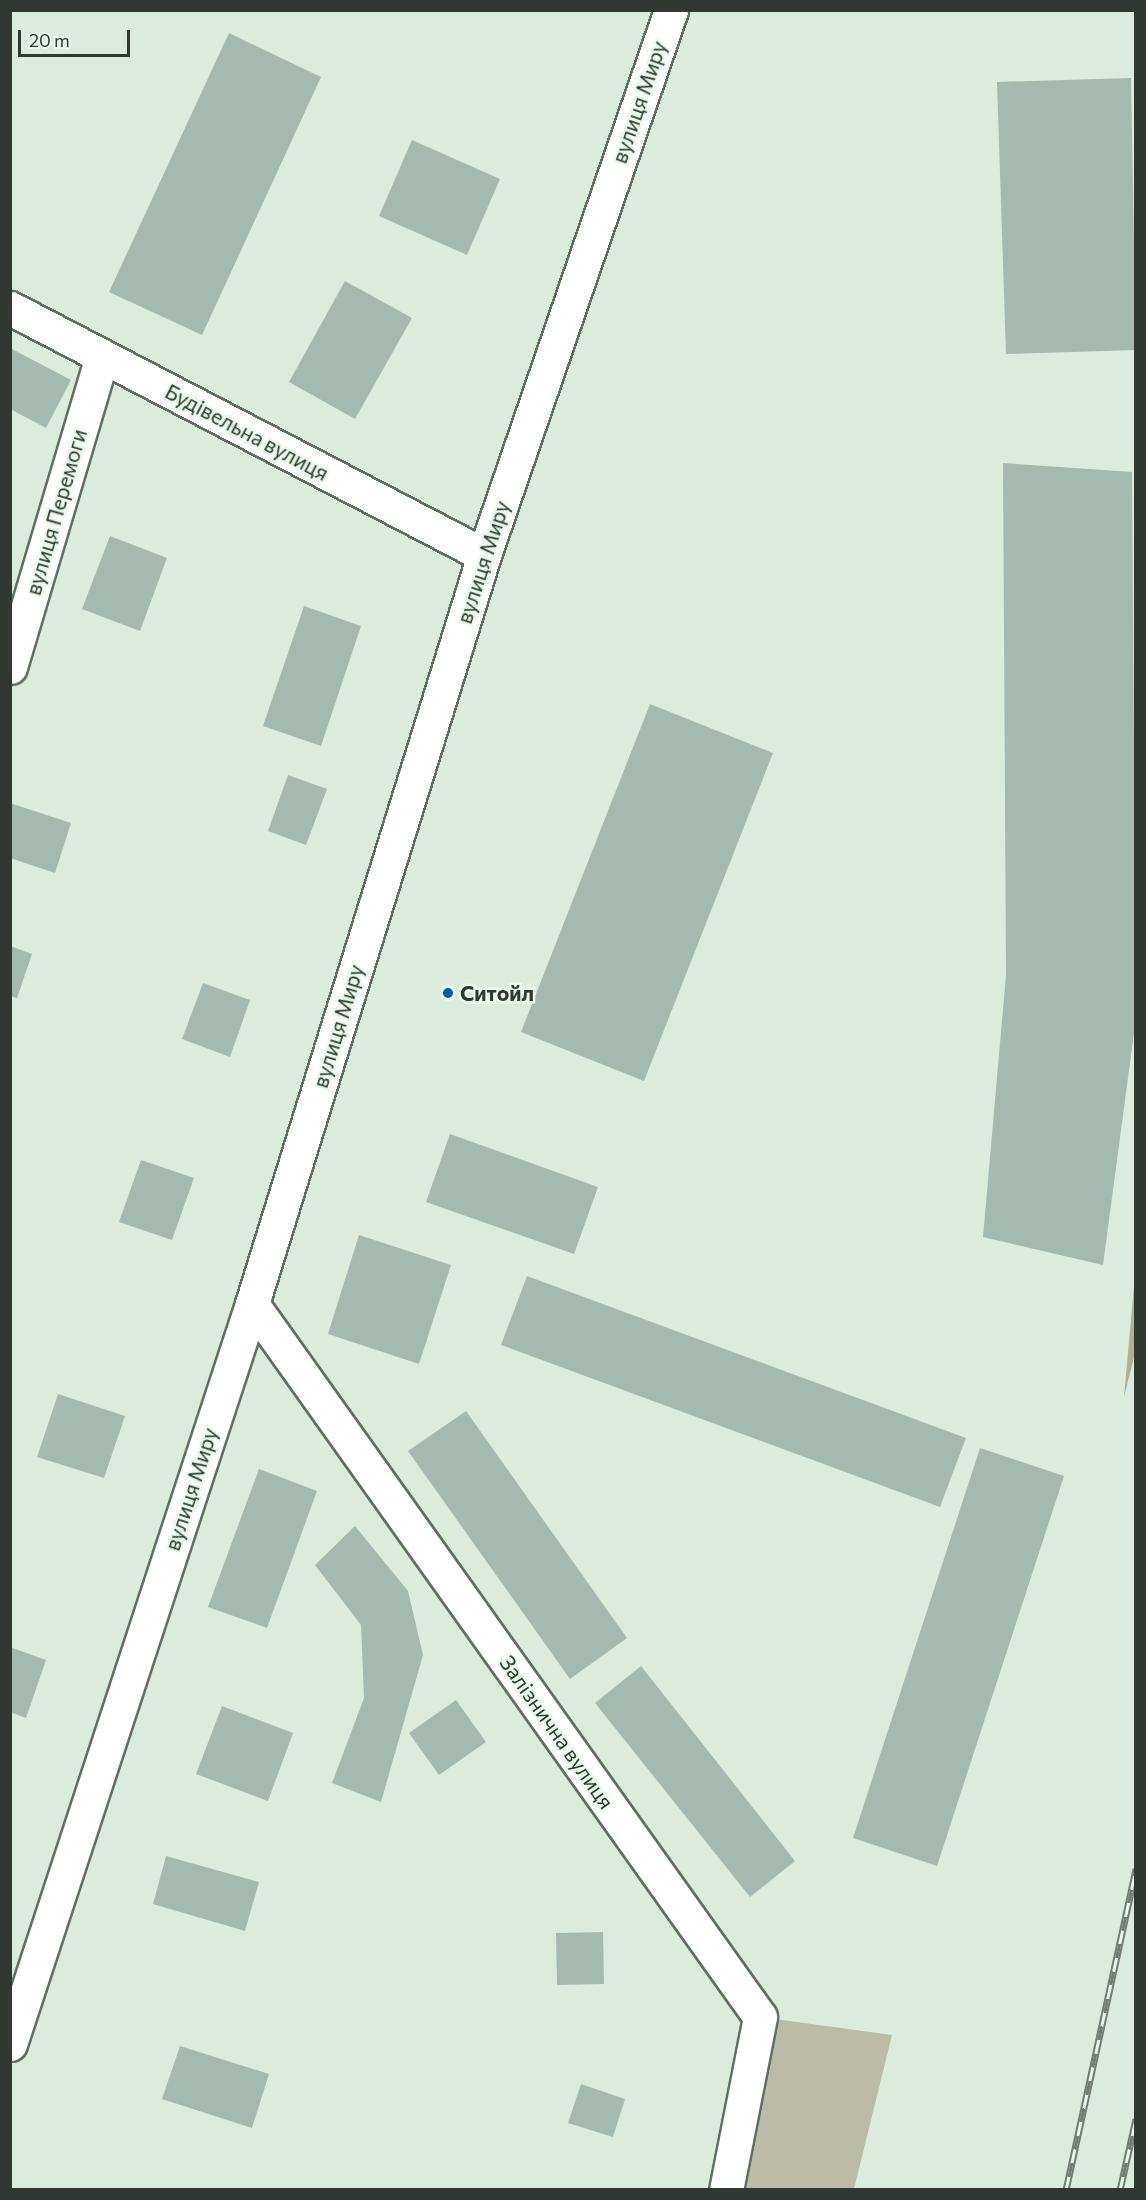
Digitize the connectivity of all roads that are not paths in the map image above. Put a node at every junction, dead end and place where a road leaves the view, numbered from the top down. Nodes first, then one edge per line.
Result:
1 (671, 10) edge
2 (10, 308) edge
3 (102, 356) junction
4 (484, 555) junction
5 (10, 667) edge
6 (252, 1304) junction
7 (10, 2044) edge
8 (726, 2190) edge

1 - 4 main road, вулиця Миру
2 - 3 main road, Будівельна вулиця
3 - 4 main road, Будівельна вулиця
3 - 5 main road, вулиця Перемоги
4 - 6 main road, вулиця Миру
6 - 7 main road, вулиця Миру
6 - 8 main road, Залізнична вулиця

